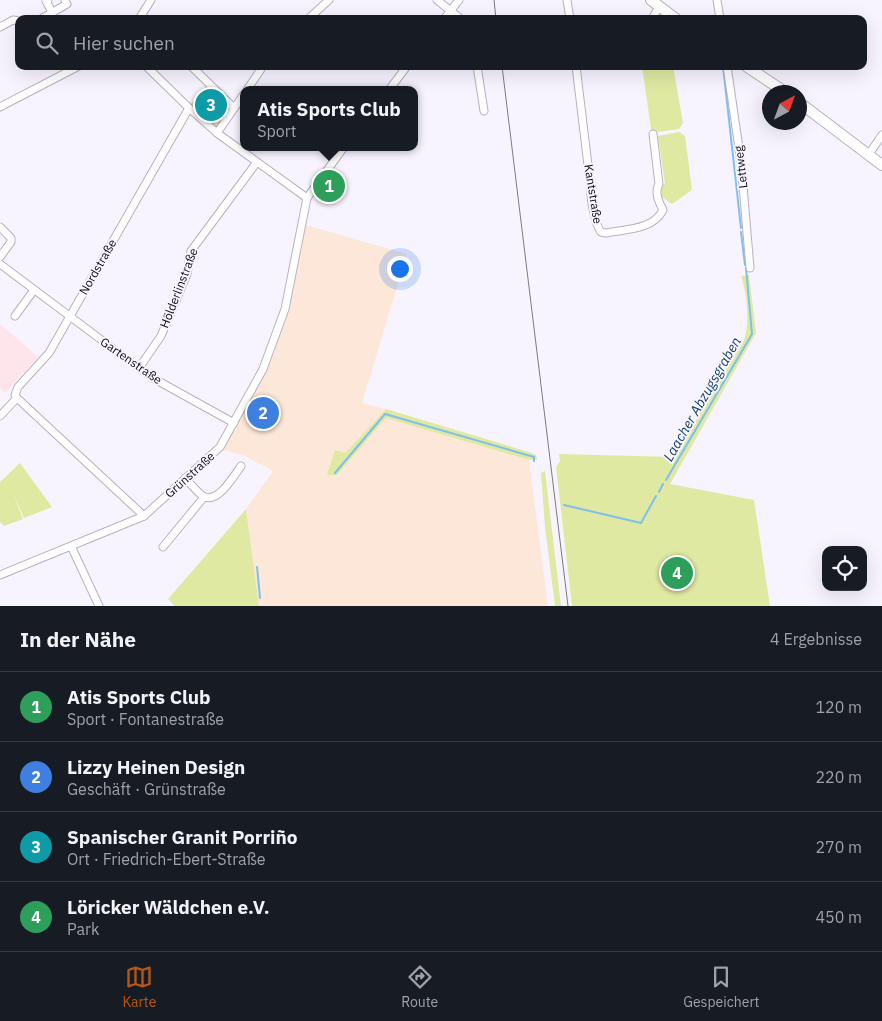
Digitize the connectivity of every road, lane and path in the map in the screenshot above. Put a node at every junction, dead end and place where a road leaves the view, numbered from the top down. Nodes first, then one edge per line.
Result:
1 (48, 0) edge
2 (65, 0) edge
3 (151, 0) edge
4 (329, 0) edge
5 (437, 0) edge
6 (567, 0) edge
7 (651, 0) edge
8 (717, 0) edge
9 (457, 1) edge
10 (659, 7) junction
11 (450, 11) junction
12 (52, 12) junction
13 (47, 15) edge
14 (142, 15) edge
15 (312, 15) edge
16 (447, 15) edge
17 (456, 15) edge
18 (569, 15) edge
19 (654, 15) edge
20 (670, 15) edge
21 (719, 15) edge
22 (15, 20) edge
23 (0, 27) edge
24 (71, 70) edge
25 (150, 70) edge
26 (195, 70) edge
27 (260, 70) edge
28 (404, 70) edge
29 (478, 70) edge
30 (576, 70) edge
31 (728, 70) edge
32 (752, 70) edge
33 (774, 85) edge
34 (250, 86) edge
35 (392, 86) edge
36 (240, 100) edge
37 (0, 107) edge
38 (807, 107) edge
39 (189, 108) junction
40 (234, 108) junction
41 (484, 110) dead end
42 (218, 132) junction
43 (653, 134) dead end
44 (882, 134) edge
45 (240, 149) edge
46 (243, 151) edge
47 (341, 151) edge
48 (869, 154) junction
49 (257, 162) junction
50 (882, 165) edge
51 (307, 198) junction
52 (0, 227) edge
53 (0, 258) edge
54 (0, 264) edge
55 (750, 268) dead end
56 (34, 290) junction
57 (15, 316) dead end
58 (70, 317) junction
59 (139, 368) junction
60 (17, 398) junction
61 (0, 416) edge
62 (234, 423) junction
63 (241, 466) dead end
64 (185, 478) junction
65 (204, 497) junction
66 (144, 516) junction
67 (71, 546) junction
68 (163, 547) dead end
69 (0, 576) edge
70 (99, 606) edge

1 - 12 street
2 - 12 street
3 - 14 street
4 - 15 street
5 - 11 street
6 - 18 street
7 - 10 main road
8 - 21 street
9 - 11 street
10 - 19 street
10 - 20 main road
11 - 16 street
11 - 17 street
12 - 13 street
22 - 23 street
24 - 37 street
25 - 39 street
26 - 40 street
27 - 34 street
28 - 35 street
29 - 41 street
30 - 43 street, Kantstraße
31 - 55 street, Lettweg
32 - 33 main road
36 - 40 street
38 - 48 main road
39 - 42 street
39 - 58 street, Nordstraße
40 - 42 street
42 - 45 street
44 - 48 street
46 - 49 street
47 - 51 street
48 - 50 main road
49 - 51 street
49 - 59 street, Hölderlinstraße
51 - 62 street, Grünstraße
52 - 53 street
54 - 56 street, Gartenstraße
56 - 57 street
56 - 58 street, Gartenstraße
58 - 59 street, Gartenstraße
58 - 60 street, Nordstraße
59 - 62 street, Gartenstraße
60 - 61 street, Nordstraße
60 - 66 street
62 - 64 street, Grünstraße
63 - 65 street
64 - 65 street
64 - 66 street, Grünstraße
65 - 68 street
66 - 67 street, Grünstraße
67 - 69 street, Grünstraße
67 - 70 street

